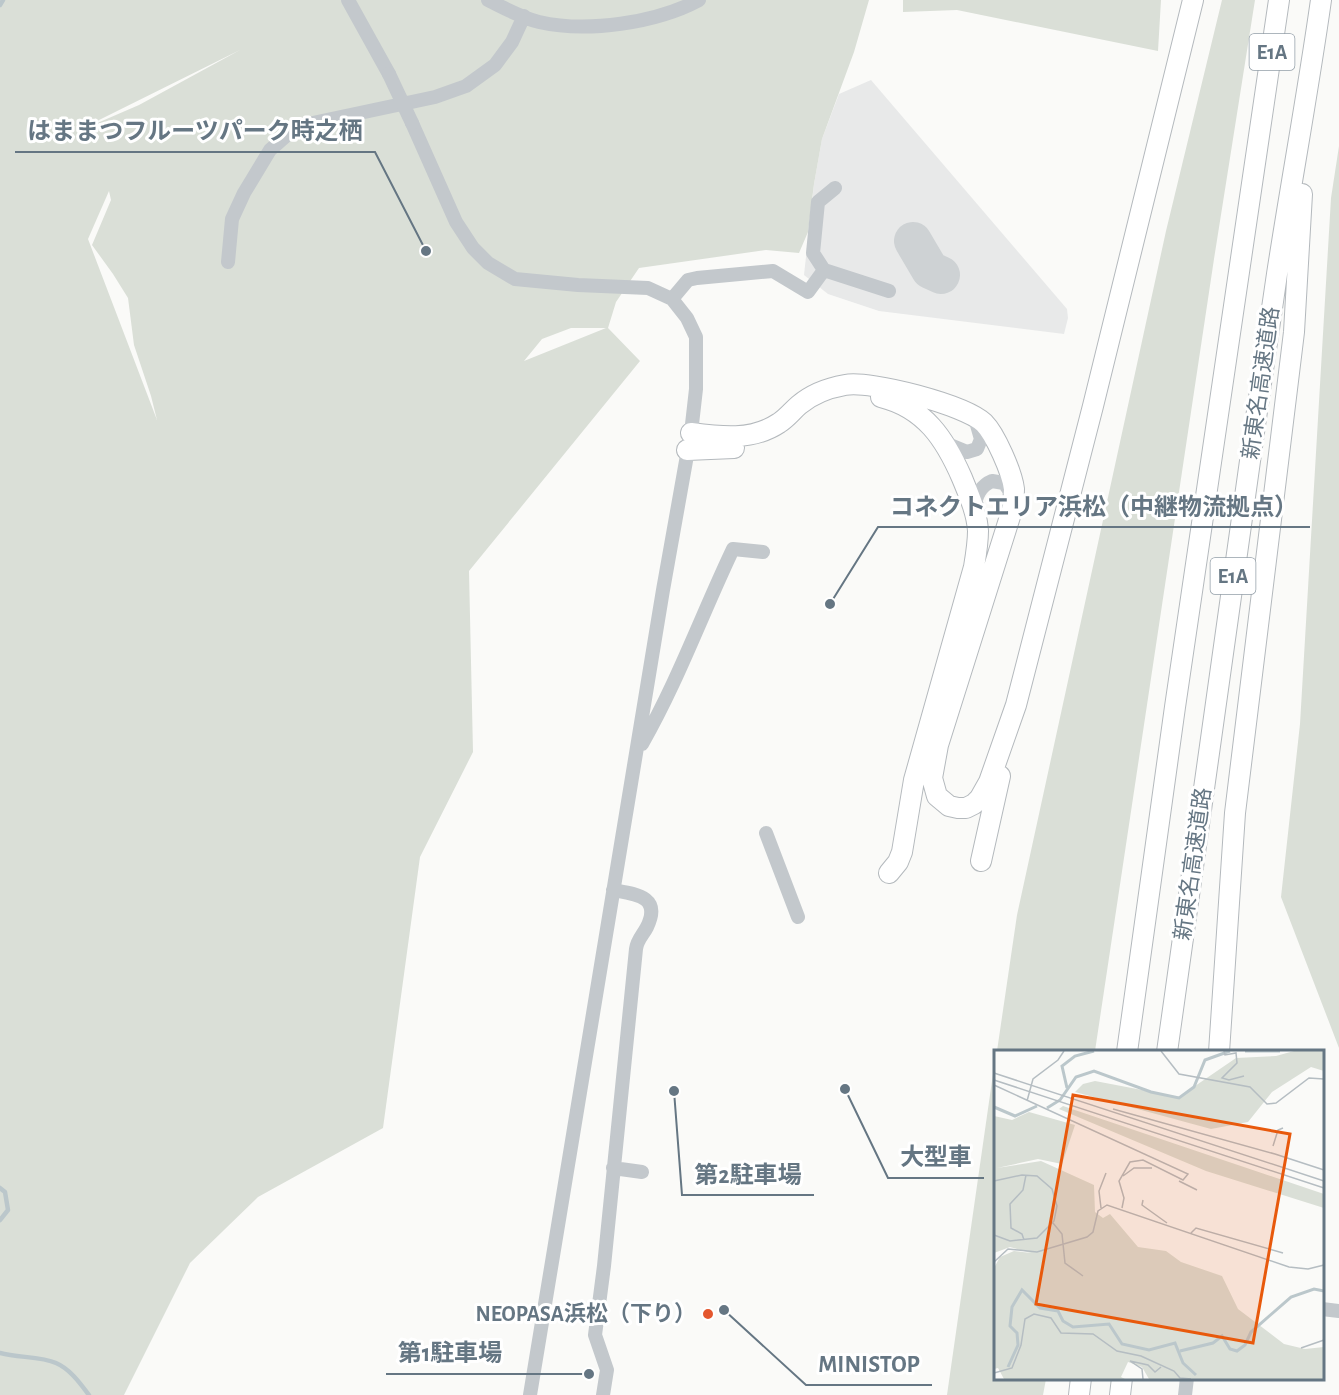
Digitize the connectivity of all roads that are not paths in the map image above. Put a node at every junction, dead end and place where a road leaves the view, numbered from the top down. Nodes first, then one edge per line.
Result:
1 (348, 0) edge
2 (488, 0) edge
3 (699, 0) edge
4 (1193, 0) edge
5 (1279, 0) edge
6 (1321, 0) edge
7 (524, 16) junction
8 (1306, 102) junction
9 (835, 188) dead end
10 (228, 262) dead end
11 (824, 270) junction
12 (889, 291) dead end
13 (672, 299) junction
14 (974, 416) junction
15 (689, 442) junction
16 (945, 443) junction
17 (1014, 497) junction
18 (974, 510) junction
19 (763, 552) dead end
20 (1016, 705) junction
21 (637, 753) junction
22 (766, 832) dead end
23 (981, 861) dead end
24 (889, 873) dead end
25 (613, 890) junction
26 (798, 917) dead end
27 (1127, 1050) edge
28 (1167, 1050) edge
29 (1219, 1050) edge
30 (613, 1168) junction
31 (642, 1172) dead end
32 (1324, 1309) edge
33 (1339, 1311) edge
34 (1081, 1380) edge
35 (1122, 1380) edge
36 (1187, 1380) edge
37 (530, 1395) edge
38 (603, 1395) edge
39 (1079, 1395) edge
40 (1120, 1395) edge
41 (1185, 1395) edge

1 - 13 street, bridge
2 - 7 street
3 - 7 street
4 - 20 highway
5 - 27 highway, 新東名高速道路 / E1A
6 - 8 highway, 新東名高速道路 / E1A
7 - 10 street
8 - 28 highway, 新東名高速道路 / E1A
8 - 29 highway
9 - 11 street
11 - 12 street
11 - 13 street
13 - 15 street
14 - 15 highway
14 - 16 street
14 - 17 highway
15 - 16 highway
15 - 21 street
16 - 18 highway
17 - 18 street
17 - 20 highway
18 - 24 highway
19 - 21 street
20 - 23 highway
21 - 25 street
22 - 26 street
25 - 30 street
25 - 37 street
30 - 31 street
30 - 38 street
32 - 33 street
34 - 39 highway
35 - 40 highway
36 - 41 street

